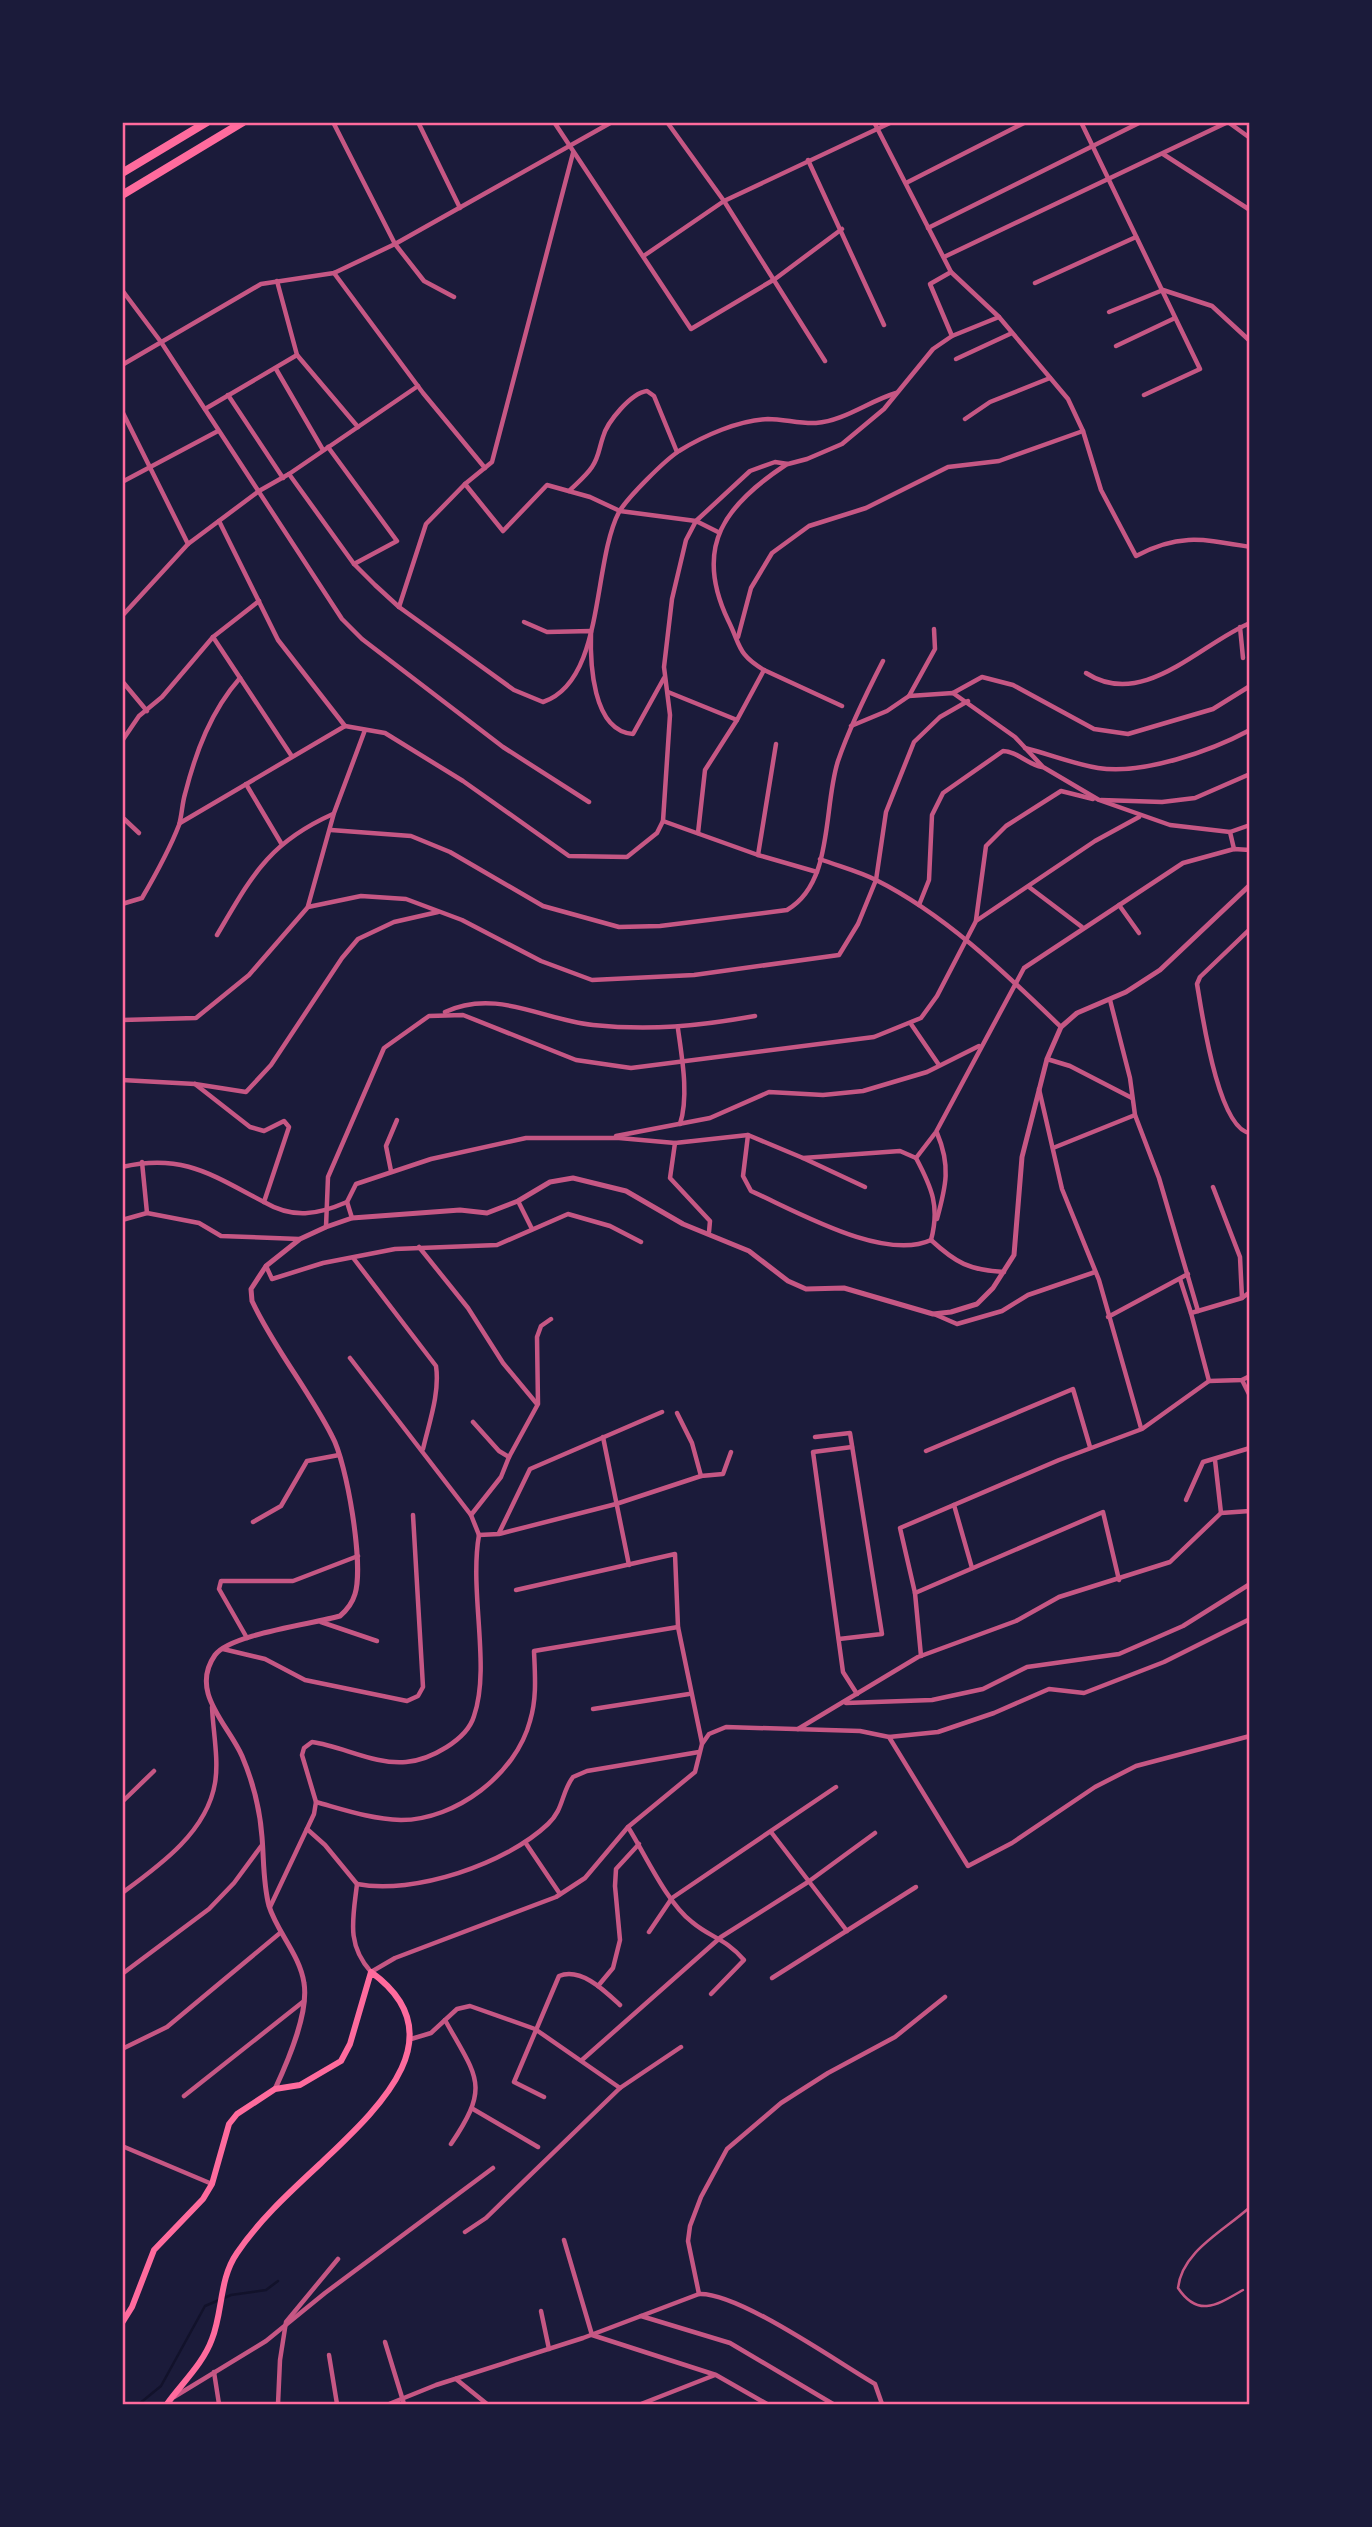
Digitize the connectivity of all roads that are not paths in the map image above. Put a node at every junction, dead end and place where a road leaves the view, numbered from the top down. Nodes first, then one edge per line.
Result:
1 (207, 122) edge
2 (243, 122) edge
3 (332, 122) edge
4 (418, 122) edge
5 (554, 122) edge
6 (612, 122) edge
7 (667, 122) edge
8 (874, 122) edge
9 (892, 122) edge
10 (1026, 122) edge
11 (1081, 122) edge
12 (1141, 122) edge
13 (1228, 122) edge
14 (879, 130) junction
15 (1250, 138) edge
16 (1091, 145) junction
17 (569, 146) junction
18 (573, 153) junction
19 (1163, 153) junction
20 (808, 160) junction
21 (122, 173) edge
22 (1108, 177) junction
23 (906, 183) junction
24 (122, 195) edge
25 (724, 201) junction
26 (460, 208) junction
27 (1250, 210) edge
28 (928, 228) junction
29 (842, 229) junction
30 (1136, 237) junction
31 (395, 244) junction
32 (645, 256) junction
33 (944, 257) junction
34 (951, 272) junction
35 (334, 273) junction
36 (775, 279) junction
37 (277, 281) junction
38 (1035, 283) dead end
39 (122, 290) edge
40 (1164, 290) junction
41 (454, 297) dead end
42 (1109, 312) dead end
43 (999, 317) junction
44 (1175, 318) junction
45 (884, 325) dead end
46 (1012, 333) junction
47 (952, 336) junction
48 (1250, 341) edge
49 (160, 342) junction
50 (1116, 346) dead end
51 (298, 355) junction
52 (956, 359) dead end
53 (825, 362) dead end
54 (122, 365) edge
55 (276, 369) junction
56 (1050, 378) junction
57 (418, 386) junction
58 (898, 392) junction
59 (228, 395) junction
60 (1144, 395) dead end
61 (205, 409) junction
62 (122, 411) edge
63 (965, 419) dead end
64 (358, 427) junction
65 (218, 431) junction
66 (1083, 431) junction
67 (326, 448) junction
68 (677, 452) junction
69 (788, 464) junction
70 (485, 468) junction
71 (149, 469) junction
72 (289, 474) junction
73 (283, 478) junction
74 (122, 482) edge
75 (465, 484) junction
76 (259, 491) junction
77 (569, 491) junction
78 (620, 511) junction
79 (219, 521) junction
80 (696, 521) junction
81 (718, 532) junction
82 (188, 544) junction
83 (1250, 547) edge
84 (354, 564) junction
85 (259, 601) junction
86 (399, 607) junction
87 (122, 616) edge
88 (524, 622) dead end
89 (1250, 623) edge
90 (1241, 627) junction
91 (933, 629) dead end
92 (591, 631) junction
93 (213, 636) junction
94 (737, 638) junction
95 (1243, 658) dead end
96 (883, 662) dead end
97 (764, 670) junction
98 (1086, 673) dead end
99 (664, 677) junction
100 (240, 678) junction
101 (122, 681) edge
102 (1250, 686) edge
103 (667, 691) junction
104 (953, 693) junction
105 (909, 696) junction
106 (968, 701) junction
107 (842, 706) dead end
108 (147, 711) junction
109 (737, 720) junction
110 (345, 726) junction
111 (850, 727) junction
112 (365, 730) junction
113 (1250, 730) edge
114 (122, 741) edge
115 (776, 744) dead end
116 (1024, 747) junction
117 (291, 755) junction
118 (1043, 767) junction
119 (1250, 774) edge
120 (246, 784) junction
121 (1098, 800) junction
122 (589, 802) dead end
123 (334, 813) junction
124 (122, 817) edge
125 (1139, 817) junction
126 (180, 823) junction
127 (662, 824) junction
128 (1250, 825) edge
129 (331, 830) junction
130 (1230, 832) junction
131 (139, 833) dead end
132 (698, 833) junction
133 (281, 843) junction
134 (1234, 849) junction
135 (1250, 850) edge
136 (758, 855) junction
137 (820, 859) junction
138 (817, 872) junction
139 (876, 880) junction
140 (1250, 885) edge
141 (1029, 887) junction
142 (122, 904) edge
143 (919, 905) junction
144 (1119, 905) junction
145 (308, 907) junction
146 (439, 912) junction
147 (976, 921) junction
148 (1082, 927) junction
149 (1250, 929) edge
150 (1139, 933) dead end
151 (217, 935) dead end
152 (966, 939) junction
153 (1013, 984) junction
154 (1110, 1000) junction
155 (442, 1013) junction
156 (755, 1016) dead end
157 (122, 1020) edge
158 (911, 1024) junction
159 (1061, 1027) junction
160 (678, 1029) junction
161 (979, 1046) junction
162 (1047, 1059) junction
163 (682, 1063) junction
164 (939, 1065) junction
165 (122, 1080) edge
166 (195, 1084) junction
167 (1039, 1088) junction
168 (1133, 1099) junction
169 (1135, 1115) junction
170 (397, 1120) dead end
171 (680, 1124) junction
172 (936, 1132) junction
173 (1250, 1133) edge
174 (748, 1135) junction
175 (601, 1138) junction
176 (675, 1143) junction
177 (1053, 1148) junction
178 (803, 1158) junction
179 (916, 1158) junction
180 (142, 1162) junction
181 (122, 1167) edge
182 (391, 1171) junction
183 (865, 1186) dead end
184 (1213, 1186) dead end
185 (518, 1201) junction
186 (264, 1202) junction
187 (347, 1202) junction
188 (325, 1211) junction
189 (147, 1213) junction
190 (352, 1218) junction
191 (122, 1220) edge
192 (935, 1224) junction
193 (326, 1227) junction
194 (533, 1229) junction
195 (709, 1232) junction
196 (300, 1239) junction
197 (931, 1240) junction
198 (641, 1242) dead end
199 (419, 1247) junction
200 (354, 1259) junction
201 (266, 1266) junction
202 (1004, 1272) junction
203 (1096, 1272) junction
204 (1188, 1274) junction
205 (1180, 1279) junction
206 (1250, 1292) edge
207 (1242, 1298) junction
208 (1198, 1311) junction
209 (1191, 1313) junction
210 (933, 1314) junction
211 (1108, 1317) junction
212 (551, 1319) dead end
213 (350, 1358) dead end
214 (1250, 1376) edge
215 (1242, 1380) junction
216 (1209, 1381) junction
217 (1250, 1396) edge
218 (538, 1404) junction
219 (662, 1412) dead end
220 (677, 1413) dead end
221 (474, 1422) dead end
222 (1142, 1429) junction
223 (603, 1437) junction
224 (815, 1437) dead end
225 (852, 1447) junction
226 (1090, 1447) junction
227 (1250, 1448) edge
228 (423, 1449) junction
229 (926, 1451) dead end
230 (731, 1452) dead end
231 (339, 1455) junction
232 (509, 1457) junction
233 (1215, 1460) junction
234 (701, 1476) junction
235 (1186, 1500) dead end
236 (616, 1504) junction
237 (954, 1505) junction
238 (1250, 1511) edge
239 (1221, 1513) junction
240 (413, 1515) dead end
241 (471, 1515) junction
242 (253, 1522) dead end
243 (499, 1534) junction
244 (479, 1535) junction
245 (358, 1556) junction
246 (629, 1565) junction
247 (972, 1568) junction
248 (1119, 1580) junction
249 (1250, 1584) edge
250 (516, 1590) dead end
251 (915, 1593) junction
252 (1250, 1619) edge
253 (321, 1622) junction
254 (678, 1627) junction
255 (247, 1638) junction
256 (839, 1639) junction
257 (377, 1641) dead end
258 (222, 1649) junction
259 (921, 1656) junction
260 (689, 1693) junction
261 (857, 1694) junction
262 (844, 1703) junction
263 (212, 1707) junction
264 (593, 1709) dead end
265 (797, 1730) junction
266 (1250, 1736) edge
267 (889, 1737) junction
268 (702, 1744) junction
269 (699, 1752) junction
270 (154, 1771) dead end
271 (836, 1787) dead end
272 (122, 1802) edge
273 (316, 1802) junction
274 (628, 1827) junction
275 (307, 1829) junction
276 (771, 1832) junction
277 (874, 1833) dead end
278 (525, 1842) junction
279 (262, 1844) junction
280 (639, 1844) junction
281 (808, 1882) junction
282 (122, 1884) edge
283 (357, 1884) junction
284 (916, 1887) dead end
285 (125, 1891) edge
286 (560, 1894) junction
287 (672, 1898) junction
288 (270, 1907) junction
289 (847, 1931) junction
290 (280, 1933) junction
291 (649, 1933) dead end
292 (720, 1937) junction
293 (371, 1972) junction
294 (122, 1974) edge
295 (772, 1978) dead end
296 (598, 1986) junction
297 (711, 1994) dead end
298 (945, 1997) dead end
299 (304, 2001) junction
300 (620, 2005) dead end
301 (445, 2020) junction
302 (535, 2029) junction
303 (411, 2039) junction
304 (681, 2047) dead end
305 (122, 2049) edge
306 (582, 2060) junction
307 (620, 2088) junction
308 (275, 2089) junction
309 (184, 2096) dead end
310 (544, 2097) dead end
311 (473, 2109) junction
312 (451, 2144) dead end
313 (122, 2146) edge
314 (538, 2147) dead end
315 (493, 2168) dead end
316 (212, 2184) junction
317 (1250, 2207) edge
318 (465, 2232) dead end
319 (564, 2240) dead end
320 (338, 2259) dead end
321 (1242, 2290) dead end
322 (699, 2294) junction
323 (541, 2311) dead end
324 (641, 2316) junction
325 (122, 2323) edge
326 (285, 2326) junction
327 (593, 2335) junction
328 (386, 2342) dead end
329 (549, 2349) junction
330 (329, 2355) dead end
331 (214, 2372) junction
332 (716, 2375) junction
333 (456, 2379) junction
334 (169, 2402) edge
335 (402, 2402) edge
336 (219, 2404) edge
337 (278, 2404) edge
338 (337, 2404) edge
339 (389, 2404) edge
340 (487, 2404) edge
341 (641, 2404) edge
342 (767, 2404) edge
343 (833, 2404) edge
344 (882, 2404) edge

1 - 21 highway
2 - 24 highway
3 - 31 street
4 - 26 street
5 - 17 street
6 - 17 street
7 - 25 street
8 - 14 street
9 - 14 street
10 - 23 street
11 - 16 street
12 - 16 street
13 - 15 street
13 - 19 street
14 - 20 street
14 - 23 street
16 - 22 street
16 - 28 street
17 - 18 street
17 - 26 street
18 - 32 street
18 - 70 street
19 - 22 street
19 - 27 street
20 - 25 street
20 - 29 street
22 - 30 street
22 - 33 street
23 - 28 street
25 - 32 street
25 - 36 street
26 - 31 street
28 - 33 street
29 - 36 street
29 - 45 street
30 - 38 street
30 - 40 street
31 - 35 street
31 - 41 street
32 - 36 street
33 - 34 street
34 - 43 street
34 - 47 street
35 - 37 street
35 - 57 street
36 - 53 street
37 - 49 street
37 - 51 street
39 - 49 street
40 - 42 street
40 - 44 street
40 - 48 street
43 - 46 street
43 - 47 street
44 - 50 street
44 - 60 street
46 - 52 street
46 - 56 street
47 - 58 street
49 - 54 street
49 - 61 street
51 - 55 street
51 - 64 street
55 - 59 street
55 - 67 street
56 - 63 street
56 - 66 street
57 - 64 street
57 - 70 street
58 - 68 street
58 - 69 street
59 - 61 street
59 - 73 street
61 - 65 street
62 - 71 street
64 - 67 street
65 - 71 street
65 - 76 street
66 - 83 street
66 - 94 street
67 - 72 street
67 - 84 street
68 - 77 street
68 - 78 street
69 - 80 street
69 - 81 street
70 - 75 street
71 - 74 street
71 - 82 street
72 - 73 street
72 - 84 street
73 - 76 street
75 - 77 street
75 - 86 street
76 - 79 street
76 - 122 street
77 - 78 street
78 - 80 street
78 - 92 street
79 - 82 street
79 - 85 street
80 - 81 street
80 - 99 street
81 - 94 street
82 - 87 street
84 - 86 street
85 - 93 street
85 - 110 street
86 - 92 street
88 - 92 street
89 - 90 street
90 - 95 street
90 - 98 street
91 - 105 street
92 - 99 street
93 - 100 street
93 - 108 street
94 - 97 street
96 - 111 street
97 - 107 street
97 - 109 street
99 - 103 street
100 - 117 street
100 - 126 street
101 - 108 street
102 - 104 street
103 - 109 street
103 - 127 street
104 - 105 street
104 - 106 street
105 - 111 street
106 - 116 street
106 - 139 street
108 - 114 street
109 - 132 street
110 - 112 street
110 - 117 street
111 - 137 street
112 - 123 street
112 - 127 street
113 - 116 street
115 - 136 street
116 - 118 street
117 - 120 street
118 - 121 street
118 - 143 street
119 - 121 street
120 - 126 street
120 - 133 street
121 - 125 street
121 - 147 street
123 - 129 street
123 - 133 street
124 - 131 street
125 - 130 street
125 - 141 street
126 - 142 street
127 - 132 street
128 - 130 street
129 - 138 street
129 - 145 street
130 - 134 street
132 - 136 street
133 - 151 street
134 - 135 street
134 - 144 street
136 - 138 street
137 - 138 street
137 - 139 street
139 - 143 street
139 - 146 street
140 - 154 street
141 - 147 street
141 - 148 street
143 - 152 street
144 - 148 street
144 - 150 street
145 - 146 street
145 - 157 street
146 - 166 street
147 - 152 street
148 - 153 street
149 - 173 street
152 - 153 street
152 - 158 street
153 - 159 street
153 - 161 street
154 - 159 street
154 - 168 street
155 - 160 street
155 - 163 street
155 - 188 street
156 - 160 street
158 - 163 street
158 - 164 street
159 - 162 street
160 - 163 street
161 - 164 street
161 - 172 street
162 - 167 street
162 - 168 street
163 - 171 street
164 - 171 street
165 - 166 street
166 - 186 street
167 - 177 street
167 - 202 street
168 - 169 street
169 - 177 street
169 - 204 street
170 - 182 street
171 - 175 street
172 - 179 street
172 - 192 street
174 - 176 street
174 - 178 street
174 - 197 street
175 - 176 street
175 - 182 street
176 - 195 street
177 - 203 street
178 - 179 street
178 - 183 street
179 - 192 street
180 - 181 street
180 - 186 street
180 - 189 street
182 - 187 street
184 - 207 street
185 - 190 street
185 - 194 street
185 - 195 street
186 - 188 street
187 - 188 street
187 - 190 street
188 - 193 street
189 - 191 street
189 - 196 street
190 - 193 street
192 - 197 street
193 - 196 street
194 - 198 street
194 - 199 street
195 - 210 street
196 - 201 street
197 - 202 street
199 - 200 street
199 - 218 street
200 - 201 street
200 - 228 street
201 - 231 street
202 - 210 street
203 - 210 street
203 - 211 street
204 - 205 street
204 - 208 street
205 - 209 street
205 - 211 street
206 - 207 street
207 - 208 street
208 - 209 street
209 - 216 street
211 - 222 street
212 - 218 street
213 - 228 street
214 - 215 street
215 - 216 street
215 - 217 street
216 - 222 street
218 - 232 street
219 - 223 street
220 - 234 street
221 - 232 street
222 - 226 street
223 - 236 street
223 - 243 street
224 - 225 street
225 - 256 street
225 - 256 street
226 - 229 street
226 - 237 street
227 - 233 street
228 - 241 street
230 - 234 street
231 - 242 street
231 - 245 street
232 - 241 street
233 - 235 street
233 - 239 street
234 - 236 street
236 - 243 street
236 - 246 street
237 - 247 street
237 - 251 street
238 - 239 street
239 - 248 street
240 - 258 street
241 - 244 street
243 - 244 street
244 - 273 street
245 - 253 street
245 - 255 street
246 - 250 street
246 - 254 street
247 - 248 street
247 - 251 street
248 - 259 street
249 - 262 street
251 - 259 street
252 - 267 street
253 - 255 street
253 - 257 street
254 - 260 street
254 - 273 street
255 - 258 street
256 - 261 street
258 - 263 street
259 - 261 street
260 - 264 street
260 - 268 street
261 - 262 street
262 - 265 street
263 - 279 street
263 - 285 street
265 - 267 street
265 - 268 street
266 - 267 street
268 - 269 street
269 - 274 street
269 - 278 street
270 - 272 street
271 - 276 street
273 - 275 street
274 - 280 street
274 - 286 street
275 - 283 street
275 - 288 street
276 - 281 street
276 - 287 street
277 - 281 street
278 - 283 street
278 - 286 street
279 - 288 street
279 - 294 street
280 - 287 street
280 - 296 street
281 - 289 street
281 - 292 street
282 - 285 street
283 - 293 street
284 - 289 street
286 - 293 street
287 - 291 street
287 - 292 street
288 - 290 street
289 - 295 street
290 - 299 street
290 - 305 street
292 - 297 street
292 - 306 street
293 - 303 main road
293 - 308 main road
296 - 300 street
296 - 302 street
298 - 322 street
299 - 308 street
299 - 309 street
301 - 302 street
301 - 303 street
301 - 311 street
302 - 306 street
302 - 310 street
303 - 334 main road
304 - 307 street
306 - 307 street
307 - 318 street
308 - 316 main road
311 - 312 street
311 - 314 street
313 - 316 street
315 - 326 street
316 - 325 main road
317 - 321 lane
319 - 327 street
320 - 326 street
322 - 324 street
322 - 344 street
323 - 329 street
324 - 327 street
324 - 343 street
326 - 331 street
326 - 337 street
327 - 329 street
327 - 332 street
328 - 335 street
329 - 333 street
330 - 338 street
331 - 334 street
331 - 336 street
332 - 341 street
332 - 342 street
333 - 335 street
333 - 340 street
335 - 339 street

